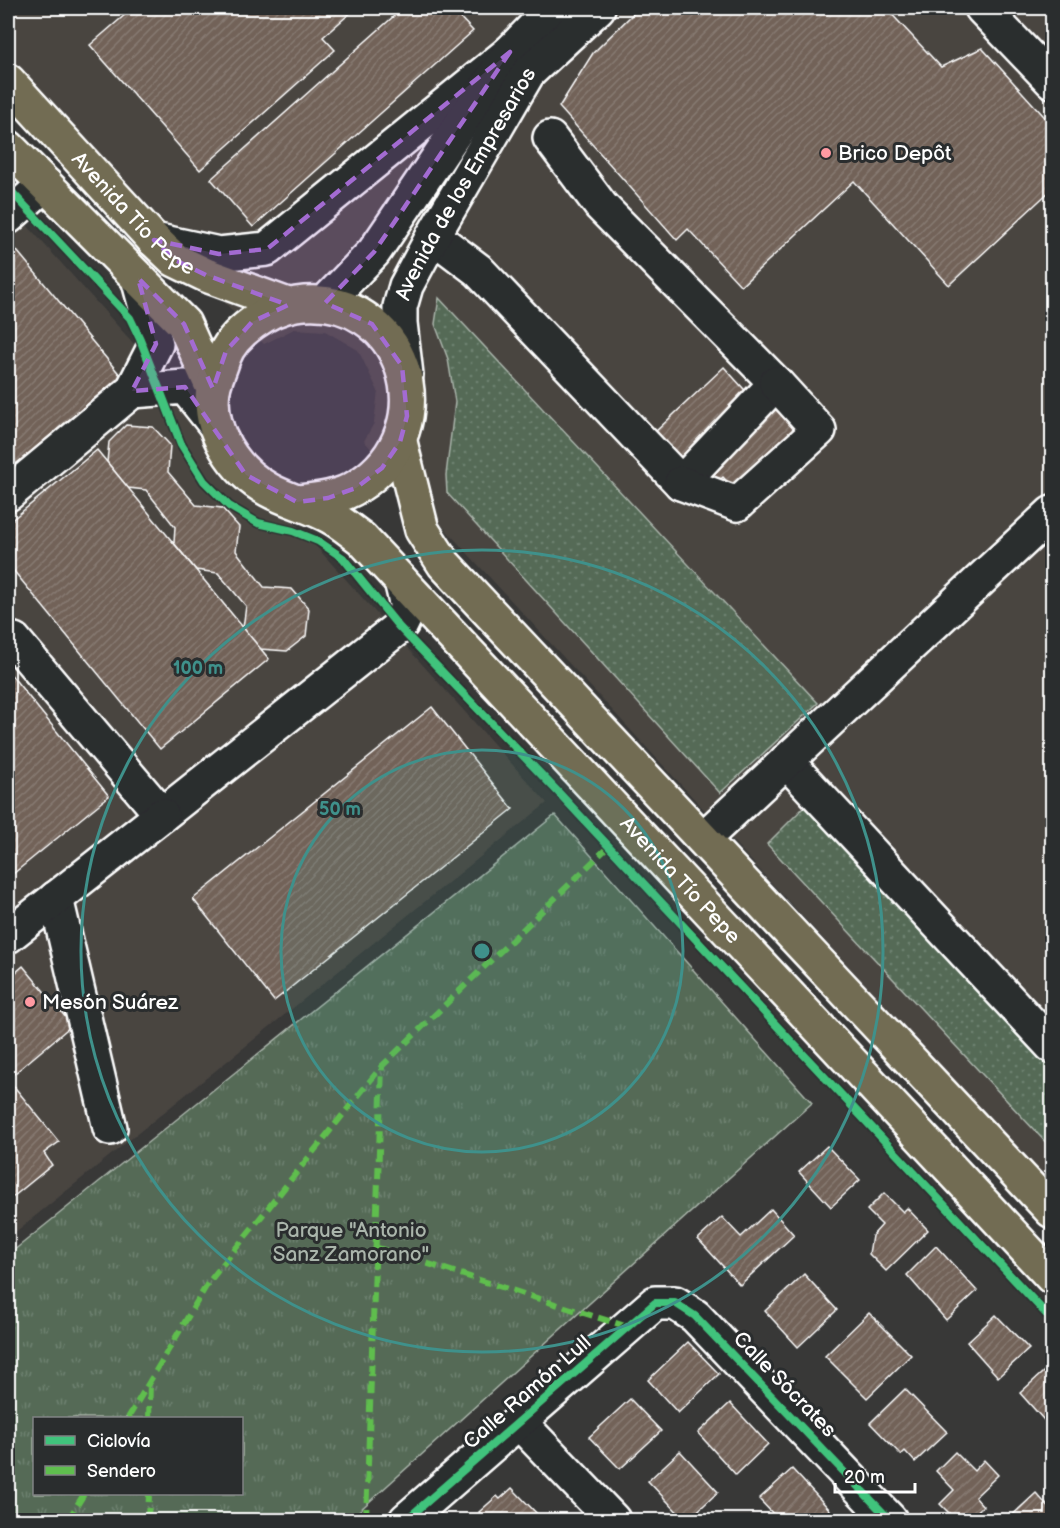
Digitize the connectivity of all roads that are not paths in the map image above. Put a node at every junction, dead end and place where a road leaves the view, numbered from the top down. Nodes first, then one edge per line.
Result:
1 (553, 8) edge
2 (598, 8) edge
3 (982, 8) edge
4 (510, 52) junction
5 (8, 81) edge
6 (1053, 81) edge
7 (550, 138) dead end
8 (8, 147) edge
9 (45, 184) junction
10 (8, 217) edge
11 (432, 236) junction
12 (154, 240) junction
13 (138, 278) junction
14 (325, 303) junction
15 (288, 305) junction
16 (776, 383) junction
17 (213, 389) junction
18 (408, 389) junction
19 (132, 391) junction
20 (216, 426) junction
21 (399, 442) junction
22 (681, 483) junction
23 (8, 494) edge
24 (297, 502) junction
25 (1053, 513) edge
26 (401, 581) junction
27 (404, 621) junction
28 (454, 636) junction
29 (10, 639) edge
30 (786, 761) junction
31 (162, 815) junction
32 (703, 839) junction
33 (56, 898) junction
34 (8, 936) edge
35 (1053, 1046) edge
36 (110, 1128) dead end
37 (1053, 1211) edge
38 (1053, 1277) edge
39 (675, 1303) joint
40 (520, 1423) junction
41 (406, 1521) edge
42 (613, 1521) edge
43 (891, 1521) edge

1 - 4 street, Avenida de los Empresarios
2 - 11 street, Avenida de los Empresarios
3 - 6 street
4 - 12 street, Avenida de los Empresarios
4 - 14 street, Avenida de los Empresarios
5 - 12 main road, Avenida Tío Pepe
7 - 16 street
8 - 9 main road, Avenida Tío Pepe
9 - 10 street
9 - 13 main road, Avenida Tío Pepe
11 - 18 street, Avenida de los Empresarios
11 - 22 street
12 - 15 main road, Avenida Tío Pepe
13 - 17 main road, Avenida Tío Pepe
13 - 19 street
14 - 15 main road
14 - 18 main road
15 - 17 main road
16 - 22 street
16 - 22 street
17 - 20 main road
18 - 21 main road
19 - 20 street
19 - 23 street
20 - 24 main road
21 - 24 main road
21 - 32 main road, Avenida Tío Pepe
24 - 26 main road, Avenida Tío Pepe
25 - 30 street
26 - 27 street
26 - 28 main road, Avenida Tío Pepe
27 - 28 street
27 - 31 street
28 - 38 main road, Avenida Tío Pepe
29 - 31 street
30 - 32 street
30 - 35 street
31 - 33 street
32 - 37 main road, Avenida Tío Pepe
33 - 34 street
33 - 36 street
39 - 40 street, Calle Ramón Lull
39 - 43 street, Calle Sócrates
40 - 41 street, Calle Ramón Lull
40 - 42 street

